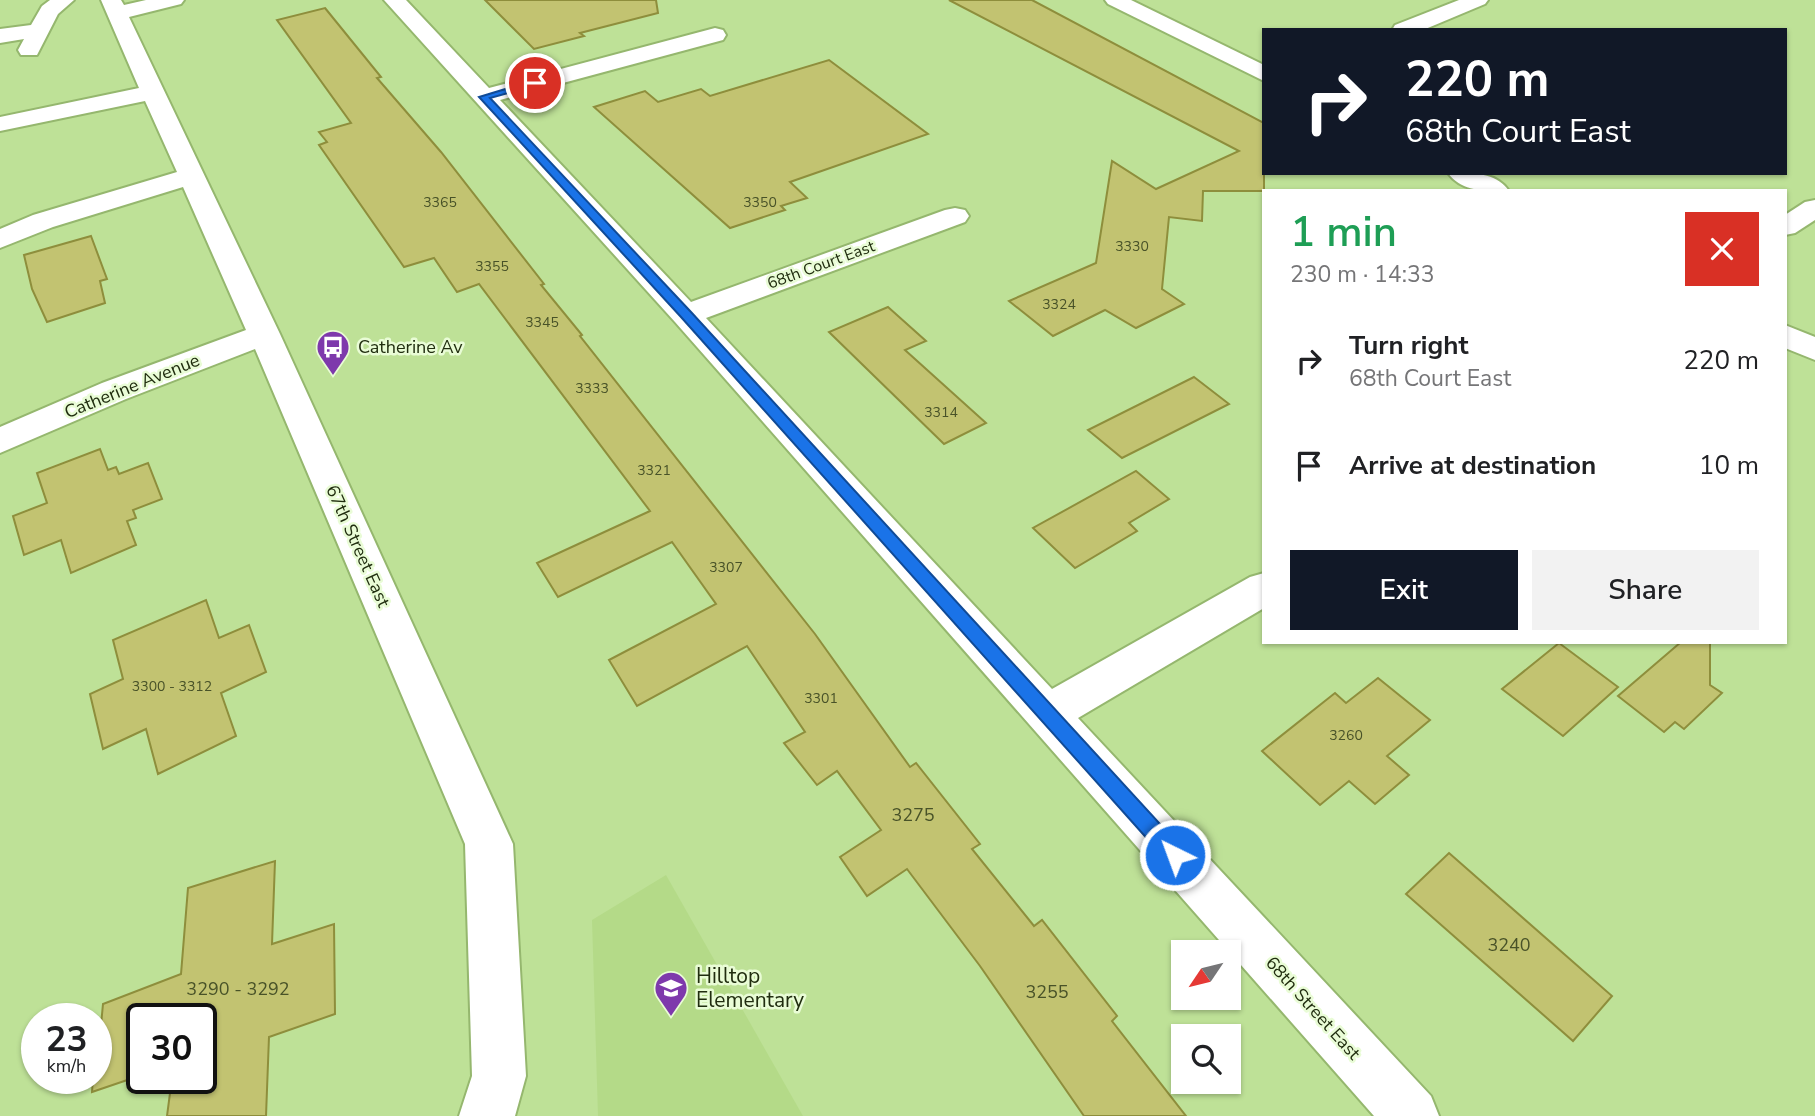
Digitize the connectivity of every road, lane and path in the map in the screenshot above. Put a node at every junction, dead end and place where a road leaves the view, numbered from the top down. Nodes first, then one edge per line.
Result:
1 (64, 0) edge
2 (174, 0) edge
3 (394, 0) edge
4 (1115, 0) edge
5 (1478, 0) edge
6 (114, 6) edge
7 (1408, 28) edge
8 (39, 30) junction
9 (715, 35) dead end
10 (0, 36) edge
11 (29, 50) dead end
12 (1262, 73) edge
13 (153, 92) junction
14 (484, 97) junction
15 (0, 124) edge
16 (1465, 175) edge
17 (192, 176) junction
18 (1492, 189) edge
19 (1815, 208) edge
20 (955, 216) dead end
21 (1787, 227) edge
22 (0, 239) edge
23 (686, 314) junction
24 (264, 334) junction
25 (1787, 336) edge
26 (1815, 350) edge
27 (0, 441) edge
28 (1262, 589) edge
29 (1047, 714) junction
30 (487, 1116) edge
31 (1411, 1116) edge

1 - 8 street
2 - 6 street
3 - 14 street, 68th Street East
4 - 12 street
5 - 7 street
6 - 13 street, 67th Street East
8 - 10 street
8 - 11 street
9 - 14 street
13 - 15 street
13 - 17 street, 67th Street East
14 - 23 street, 68th Street East
16 - 18 street
17 - 22 street
17 - 24 street, 67th Street East
19 - 21 street
20 - 23 street, 68th Court East
23 - 29 street, 68th Street East
24 - 27 street, Catherine Avenue
24 - 30 street, 67th Street East
25 - 26 street
28 - 29 street
29 - 31 street, 68th Street East

